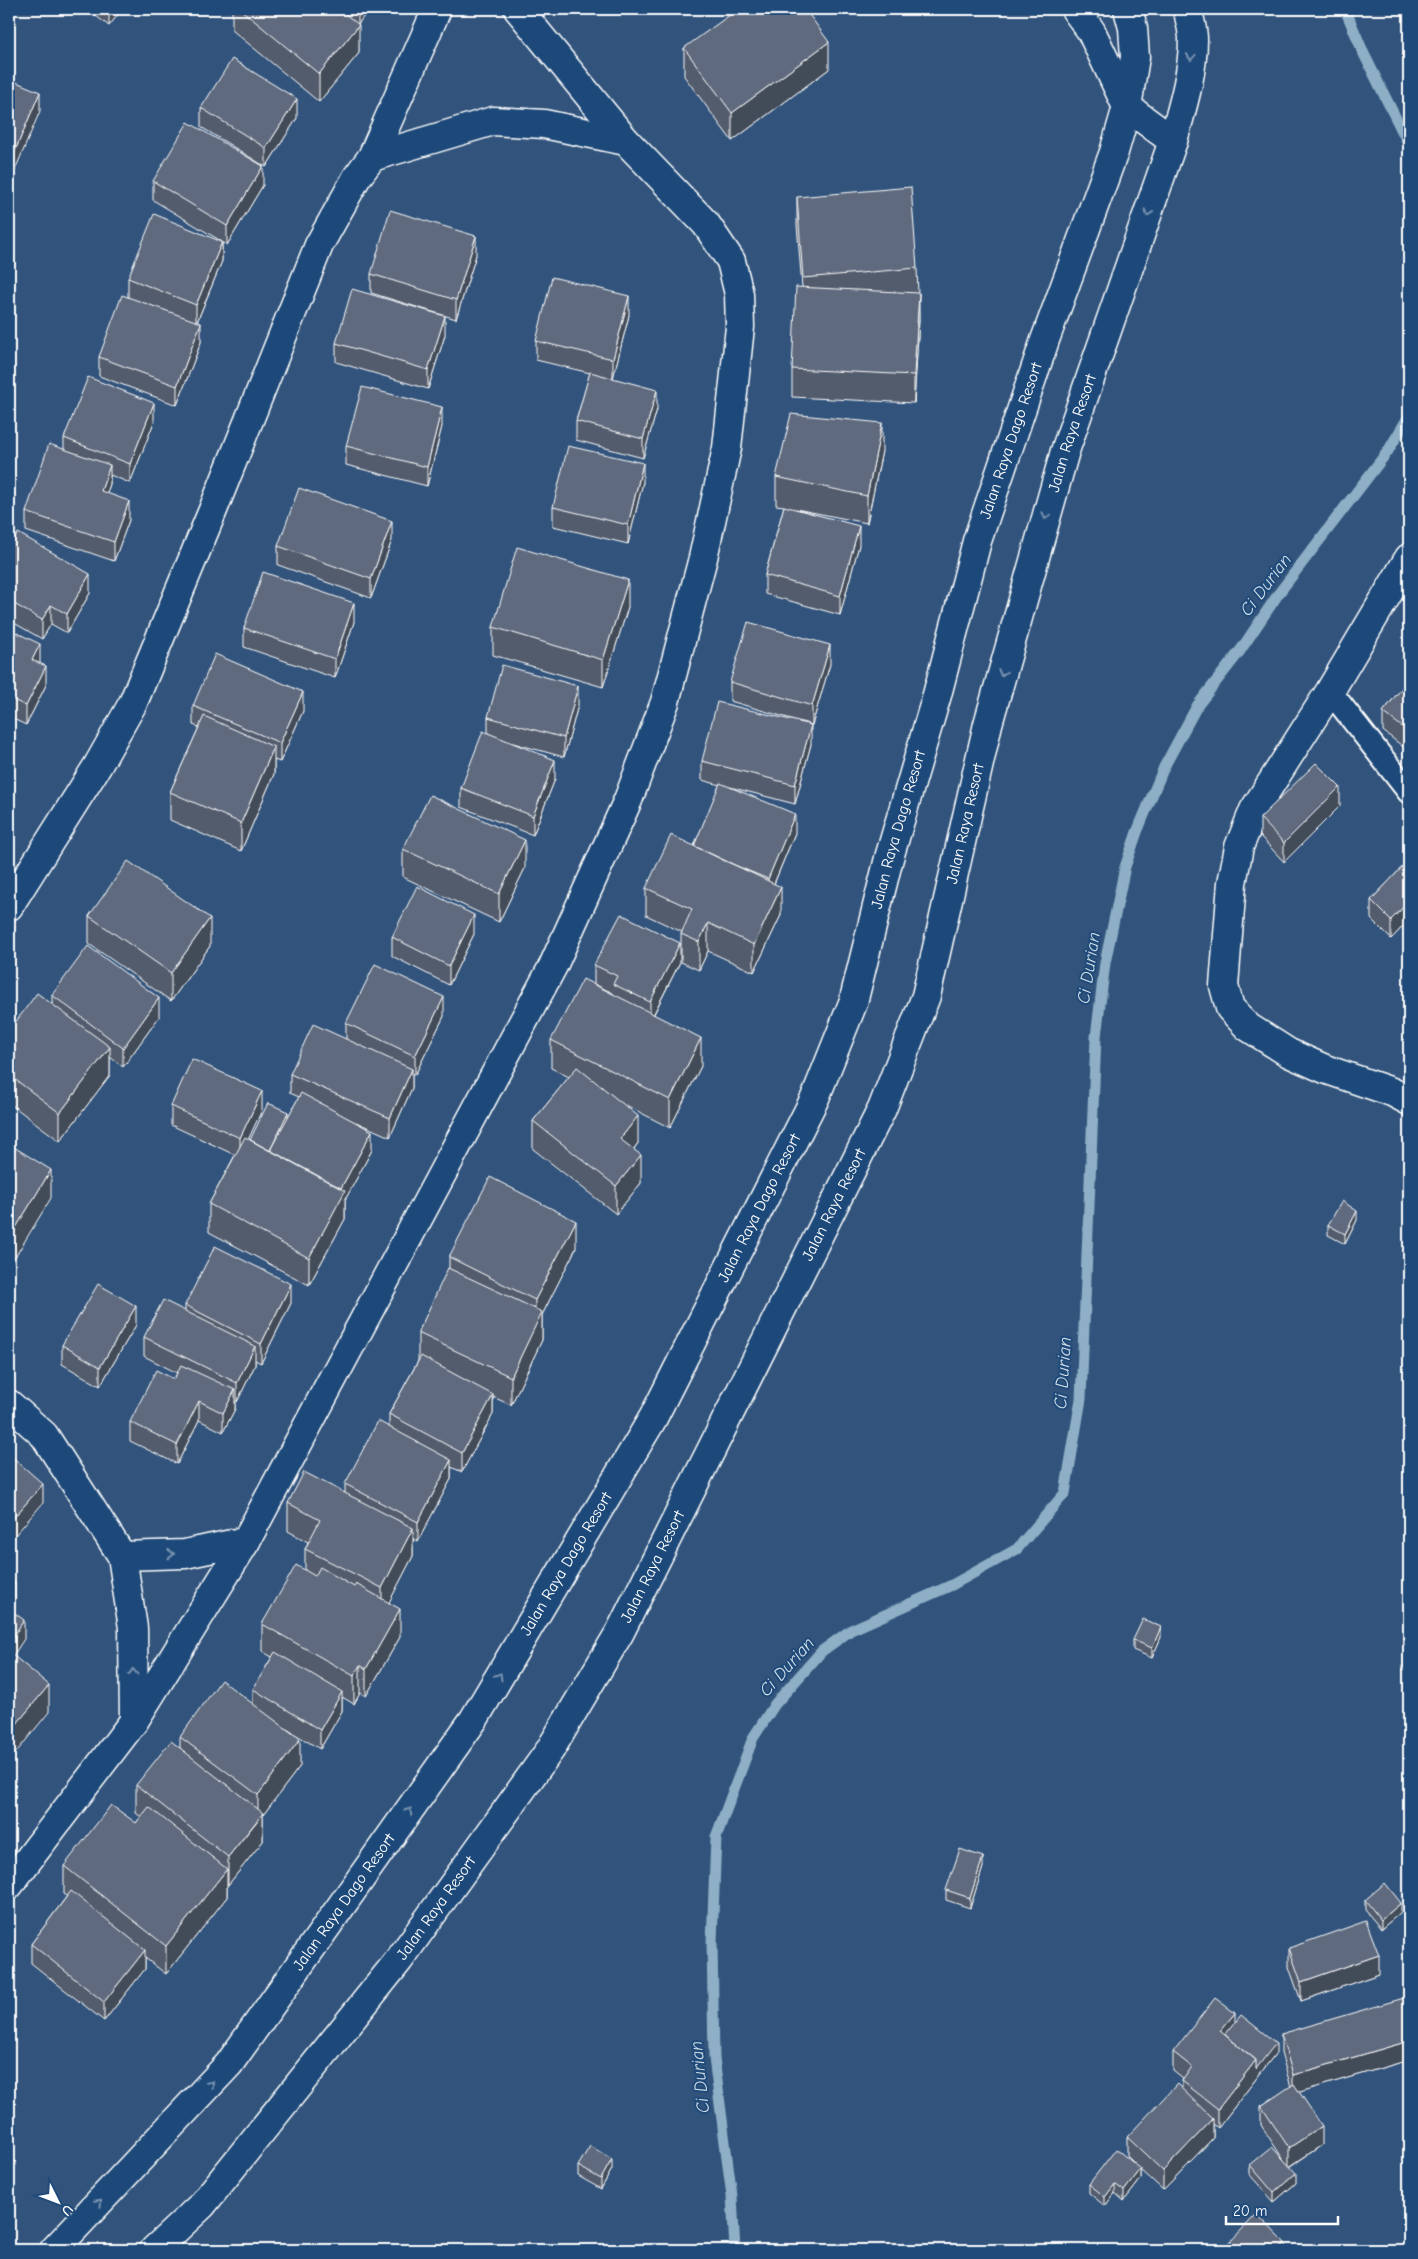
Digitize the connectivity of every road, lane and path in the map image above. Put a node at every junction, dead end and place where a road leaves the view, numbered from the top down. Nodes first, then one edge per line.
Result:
1 (437, 9) edge
2 (518, 9) edge
3 (1075, 9) edge
4 (1128, 9) edge
5 (1188, 9) edge
6 (1127, 107) junction
7 (626, 141) junction
8 (1173, 141) junction
9 (372, 157) junction
10 (1409, 558) edge
11 (1330, 691) junction
12 (1409, 792) edge
13 (9, 906) edge
14 (1409, 1101) edge
15 (9, 1404) edge
16 (246, 1541) junction
17 (122, 1556) junction
18 (134, 1721) junction
19 (9, 1885) edge
20 (54, 2250) edge
21 (154, 2250) edge

1 - 9 street
2 - 7 street
3 - 6 street
4 - 6 street, Jalan Raya Dago Resort
5 -> 8 street, Jalan Raya Resort
6 - 8 street
20 -> 6 street, Jalan Raya Dago Resort
7 - 9 street
7 - 16 street
8 -> 21 street, Jalan Raya Resort
9 - 13 street
10 - 11 street
11 - 12 lane
11 - 14 street
15 - 17 street
17 -> 16 street
16 - 18 street
18 -> 17 street
18 - 19 street

